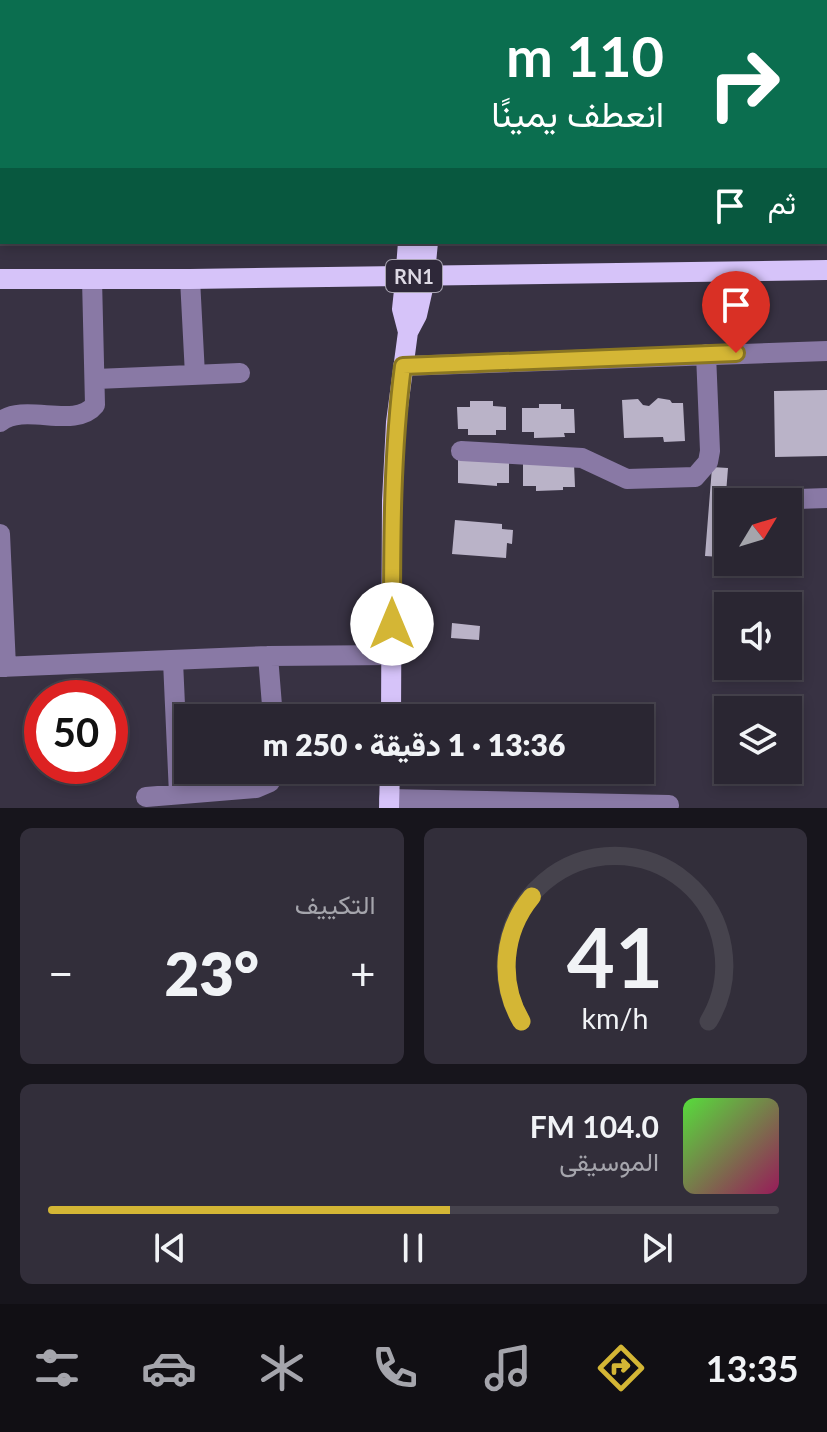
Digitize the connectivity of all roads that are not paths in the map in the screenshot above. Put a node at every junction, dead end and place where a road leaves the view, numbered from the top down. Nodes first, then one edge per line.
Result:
1 (408, 244) edge
2 (427, 244) edge
3 (827, 270) edge
4 (0, 279) edge
5 (92, 279) junction
6 (190, 279) junction
7 (414, 282) junction
8 (827, 351) edge
9 (706, 354) junction
10 (403, 366) junction
11 (240, 373) dead end
12 (195, 375) junction
13 (96, 379) junction
14 (0, 422) edge
15 (461, 451) dead end
16 (827, 498) edge
17 (802, 499) edge
18 (0, 534) edge
19 (393, 655) junction
20 (268, 656) junction
21 (173, 661) junction
22 (3, 667) edge
23 (272, 704) edge
24 (391, 704) edge
25 (265, 784) edge
26 (179, 794) junction
27 (146, 797) dead end
28 (389, 803) edge
29 (669, 805) dead end

1 - 7 main road, bridge
2 - 7 main road, bridge
3 - 6 main road, RN1
4 - 5 main road, RN1
5 - 6 main road, RN1
5 - 13 street
6 - 12 street
7 - 10 main road
8 - 9 street
9 - 10 street
9 - 15 street
10 - 19 main road
11 - 12 street
12 - 13 street
13 - 14 street
16 - 17 street
18 - 22 street
19 - 20 street
19 - 24 main road
20 - 21 street
20 - 23 street
21 - 22 street
21 - 26 street
25 - 26 street
26 - 27 street
28 - 29 street

